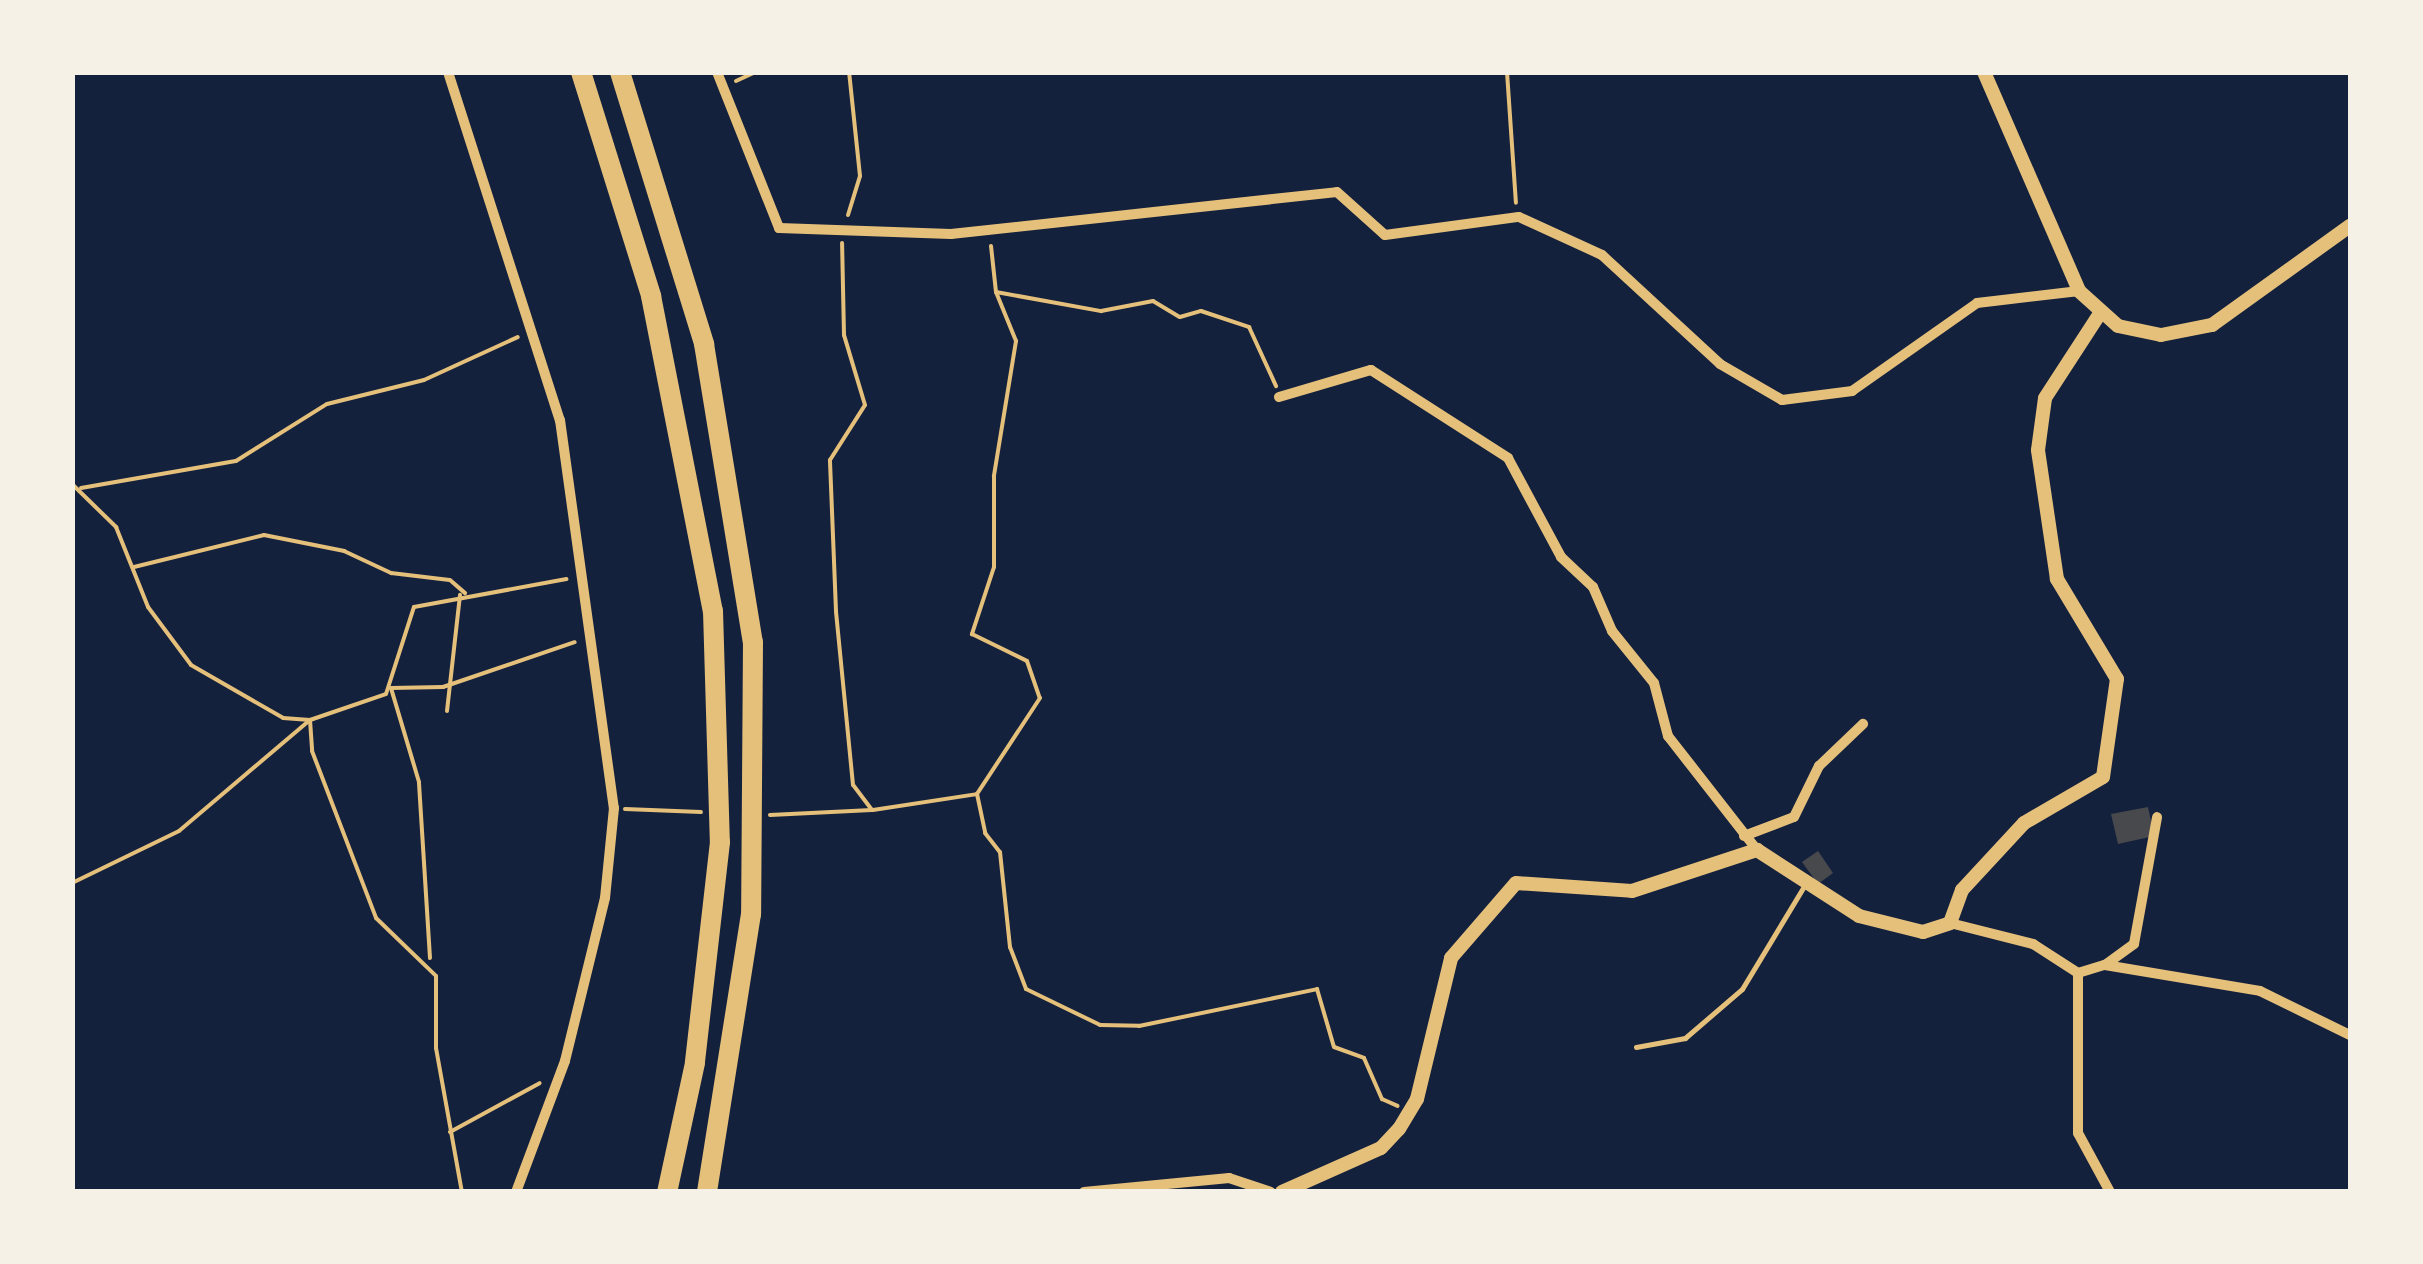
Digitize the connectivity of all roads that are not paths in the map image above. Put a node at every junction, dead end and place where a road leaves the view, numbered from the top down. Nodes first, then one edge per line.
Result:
1 (448, 72) edge
2 (581, 72) edge
3 (620, 72) edge
4 (717, 72) edge
5 (1984, 72) edge
6 (2350, 226) edge
7 (2079, 291) junction
8 (2099, 315) junction
9 (1280, 397) road end
10 (1863, 724) dead end
11 (2158, 817) dead end
12 (1744, 836) junction
13 (1756, 850) junction
14 (1808, 880) junction
15 (1950, 923) junction
16 (2105, 965) junction
17 (2078, 973) junction
18 (2350, 1035) edge
19 (1636, 1046) dead end
20 (516, 1192) edge
21 (667, 1192) edge
22 (707, 1192) edge
23 (1084, 1192) edge
24 (1271, 1192) edge
25 (1282, 1192) edge
26 (2110, 1192) edge

1 - 20 street
2 - 21 highway
3 - 22 highway
4 - 7 street
5 - 7 street
6 - 8 street
7 - 8 street
8 - 15 street
9 - 12 street
10 - 12 street
11 - 16 street
12 - 13 street
13 - 14 street
13 - 25 street
14 - 15 street
14 - 19 lane
15 - 17 street
16 - 17 street
16 - 18 street
17 - 26 street
23 - 24 street

